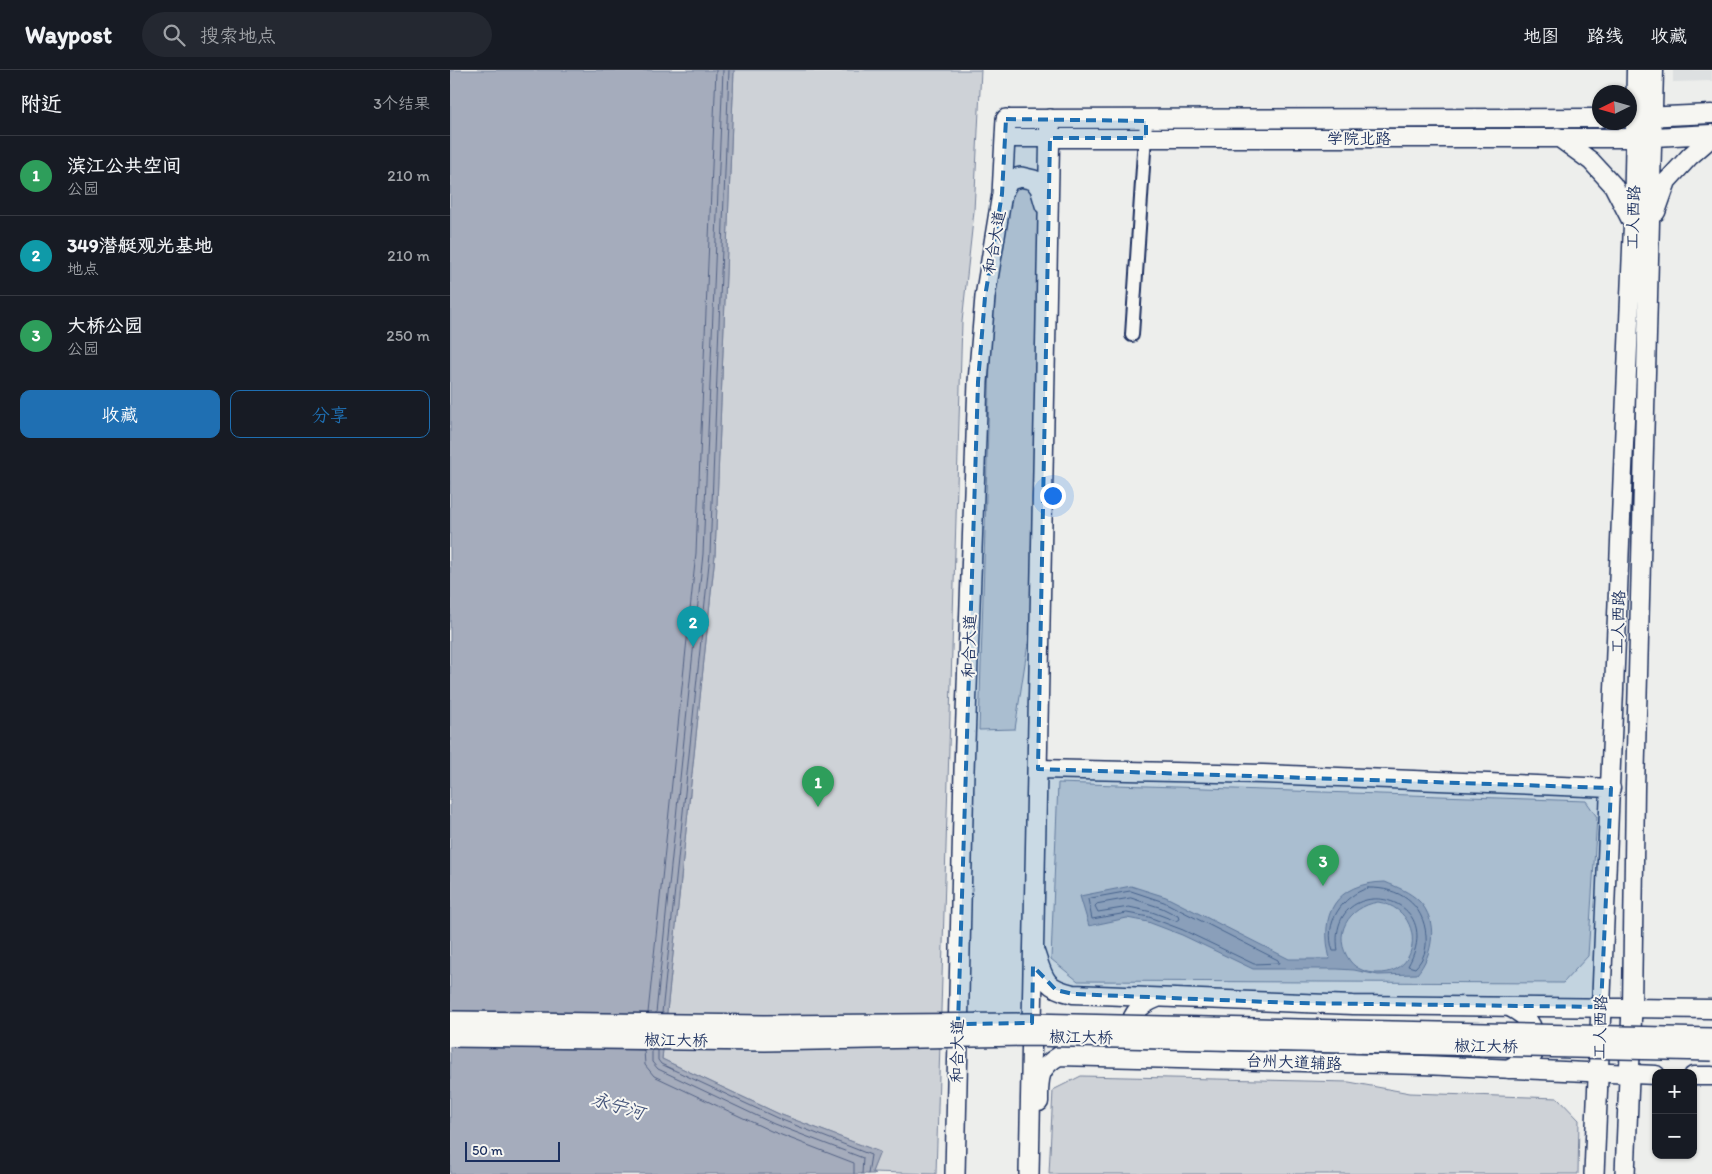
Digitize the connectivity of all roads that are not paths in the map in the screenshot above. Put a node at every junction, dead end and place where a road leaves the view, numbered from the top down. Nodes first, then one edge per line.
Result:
1 (1636, 70) edge
2 (1654, 70) edge
3 (1635, 85) edge
4 (1712, 114) edge
5 (1637, 117) edge
6 (1653, 117) junction
7 (1592, 118) edge
8 (1006, 119) joint
9 (1050, 129) junction
10 (1146, 129) junction
11 (1634, 130) edge
12 (1712, 136) edge
13 (1558, 137) junction
14 (1653, 137) junction
15 (1005, 138) junction
16 (1635, 138) junction
17 (1002, 194) junction
18 (1048, 216) junction
19 (1633, 224) junction
20 (1651, 224) junction
21 (1132, 334) dead end
22 (1038, 769) junction
23 (1611, 788) junction
24 (1605, 913) junction
25 (1634, 916) junction
26 (1034, 948) junction
27 (1158, 997) junction
28 (1509, 1007) junction
29 (1601, 1007) junction
30 (1632, 1007) junction
31 (1712, 1009) edge
32 (450, 1021) edge
33 (1712, 1033) edge
34 (450, 1037) edge
35 (1712, 1038) edge
36 (1712, 1051) edge
37 (1153, 1058) junction
38 (1508, 1069) junction
39 (1599, 1072) junction
40 (1629, 1075) junction
41 (1652, 1075) edge
42 (1697, 1076) edge
43 (1712, 1076) edge
44 (1594, 1167) edge
45 (1625, 1167) edge
46 (955, 1173) edge
47 (1030, 1173) edge

1 - 3 main road, 工人西路
2 - 6 main road, 工人西路
4 - 6 main road
5 - 6 main road
6 - 14 main road, 工人西路
7 - 10 main road, 学院北路
8 - 9 main road, 学院北路
8 - 15 main road, 和合大道
9 - 10 main road, 学院北路
9 - 15 main road, 学院北路
9 - 18 main road
10 - 13 main road, 学院北路
10 - 21 street
11 - 16 main road, 工人西路
12 - 14 main road, 学院北路
12 - 20 main road
13 - 16 main road, 学院北路
13 - 19 main road
14 - 16 main road, 学院北路
14 - 20 main road, 工人西路
15 - 17 main road, 和合大道
16 - 19 main road, 工人西路
17 - 18 main road
17 - 46 main road, 和合大道
18 - 22 main road
19 - 23 main road, 工人西路
20 - 25 main road, 工人西路
22 - 23 main road
22 - 26 main road
23 - 24 main road, 工人西路
24 - 25 main road
24 - 29 main road, 工人西路
25 - 30 main road, 工人西路
26 - 27 main road
26 - 47 main road
27 - 28 main road
27 - 37 main road
28 - 29 main road
28 - 38 main road
29 - 30 main road
29 - 39 main road, 工人西路
30 - 31 main road
30 - 40 main road, 工人西路
32 - 35 main road, 椒江大桥, bridge
33 - 36 main road
34 - 36 main road, 椒江大桥, bridge
37 - 38 main road, 台州大道辅路
37 - 47 main road, 台州大道辅路
38 - 39 main road, 台州大道辅路
39 - 40 main road, 台州大道辅路
39 - 44 main road, 工人西路
40 - 41 main road, 台州大道辅路
40 - 45 main road, 工人西路
42 - 43 main road
44 - 45 main road

